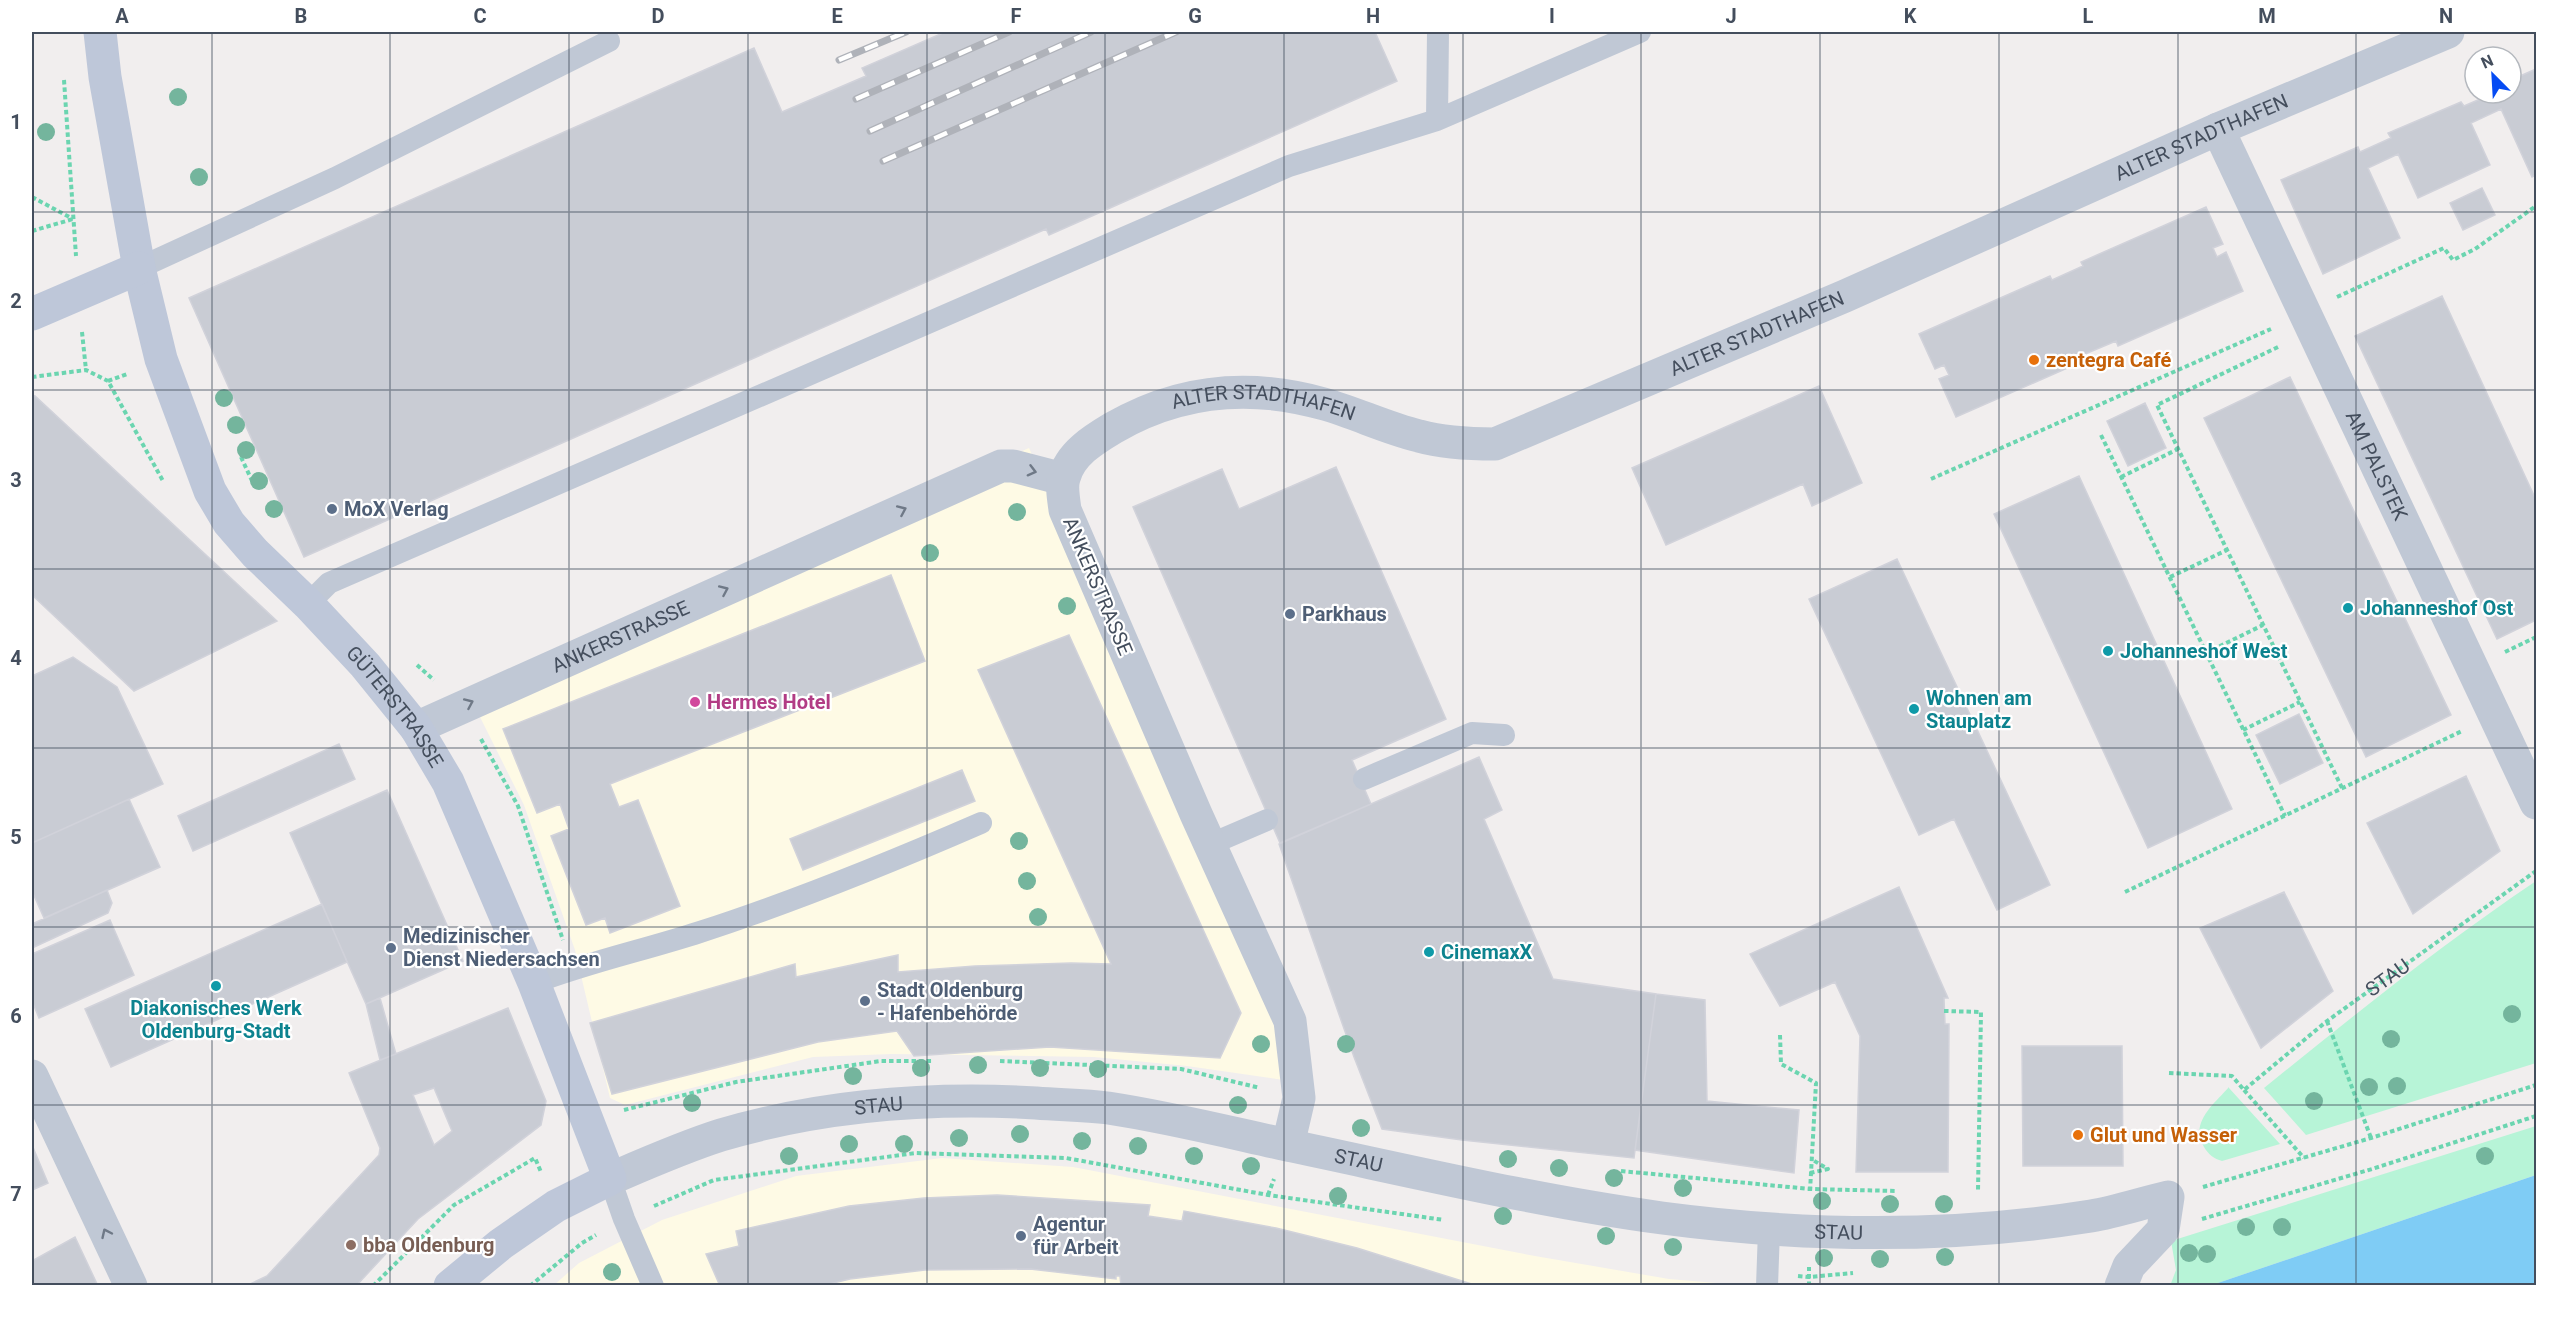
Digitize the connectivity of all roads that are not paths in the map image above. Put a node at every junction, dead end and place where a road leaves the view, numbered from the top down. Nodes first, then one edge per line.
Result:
1 (100, 32) edge
2 (1438, 32) edge
3 (1640, 32) edge
4 (2448, 32) edge
5 (609, 41) dead end
6 (1437, 120) junction
7 (2218, 129) junction
8 (139, 268) junction
9 (32, 314) edge
10 (1063, 479) junction
11 (308, 604) junction
12 (416, 728) junction
13 (1504, 735) dead end
14 (1364, 779) dead end
15 (2536, 803) edge
16 (1267, 820) dead end
17 (981, 822) dead end
18 (1211, 844) junction
19 (534, 983) junction
20 (32, 1076) edge
21 (1288, 1145) junction
22 (610, 1179) junction
23 (1768, 1230) junction
24 (132, 1286) edge
25 (450, 1286) edge
26 (653, 1286) edge
27 (1767, 1286) edge
28 (2121, 1286) edge

1 - 8 street, GÜTERSTRASSE
2 - 6 lane
3 - 6 lane
4 - 7 street, ALTER STADTHAFEN
5 - 8 lane
6 - 11 lane
7 - 10 street, ALTER STADTHAFEN
7 - 15 street, AM PALSTEK
8 - 9 street
8 - 11 street, GÜTERSTRASSE
12 -> 10 street, ANKERSTRASSE
10 - 18 street, ANKERSTRASSE
11 - 12 street, GÜTERSTRASSE
12 - 19 street, GÜTERSTRASSE
13 - 14 lane
16 - 18 lane
17 - 19 lane
18 - 21 street, ANKERSTRASSE
19 - 22 street, GÜTERSTRASSE
24 -> 20 street
21 - 22 street, STAU
21 - 23 street, STAU
22 - 25 street, STAU
22 - 26 lane
23 - 27 lane
23 - 28 street, STAU

